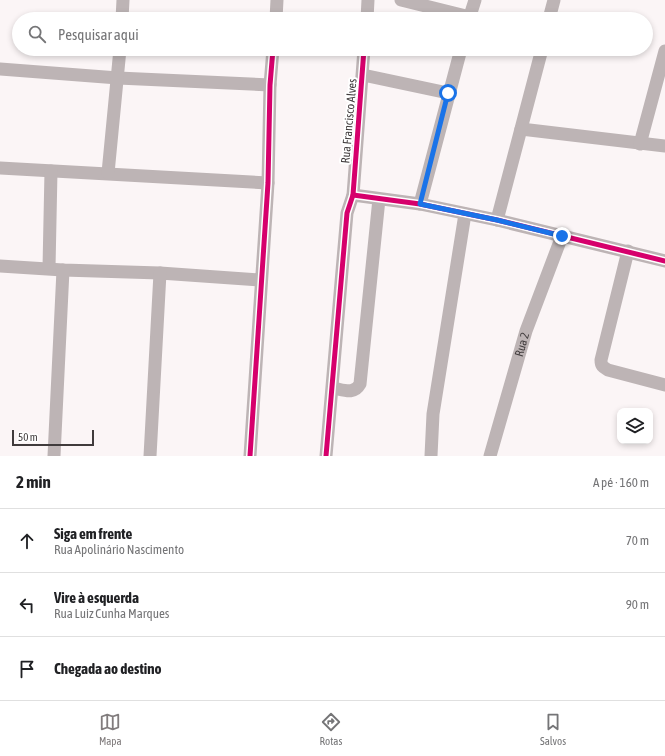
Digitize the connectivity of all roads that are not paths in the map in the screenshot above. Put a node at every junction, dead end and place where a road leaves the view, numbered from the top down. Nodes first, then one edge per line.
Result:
1 (123, 0) edge
2 (277, 0) edge
3 (368, 0) edge
4 (401, 0) edge
5 (475, 0) edge
6 (554, 0) edge
7 (122, 12) edge
8 (276, 12) edge
9 (367, 12) edge
10 (446, 12) edge
11 (471, 12) edge
12 (551, 12) edge
13 (665, 51) edge
14 (120, 56) edge
15 (272, 56) edge
16 (364, 56) edge
17 (458, 56) edge
18 (540, 56) edge
19 (0, 69) edge
20 (363, 75) junction
21 (118, 78) junction
22 (270, 85) junction
23 (448, 93) junction
24 (521, 129) junction
25 (640, 144) junction
26 (665, 146) edge
27 (0, 168) edge
28 (51, 171) junction
29 (108, 173) junction
30 (268, 183) junction
31 (353, 195) junction
32 (379, 199) junction
33 (420, 204) junction
34 (465, 214) junction
35 (497, 220) junction
36 (562, 236) junction
37 (628, 252) junction
38 (665, 261) edge
39 (0, 266) edge
40 (49, 268) junction
41 (62, 270) junction
42 (160, 273) junction
43 (261, 280) junction
44 (665, 384) edge
45 (333, 388) junction
46 (54, 456) edge
47 (150, 456) edge
48 (250, 456) edge
49 (326, 456) edge
50 (431, 456) edge
51 (490, 456) edge

1 - 7 street
2 - 8 street
3 - 9 street
4 - 10 street
5 - 11 street
6 - 12 street
13 - 25 street
14 - 21 street
15 - 22 street
16 - 20 street, Rua Francisco Alves
17 - 23 street
18 - 24 street
19 - 21 street
20 - 23 street
20 - 31 street, Rua Francisco Alves
21 - 22 street
21 - 29 street
22 - 30 street
23 - 33 street
24 - 25 street
24 - 35 street
25 - 26 street
27 - 28 street
28 - 29 street
28 - 40 street
29 - 30 street
30 - 43 street
31 - 32 street
31 - 45 street, Rua Francisco Alves
32 - 33 street
32 - 45 street
33 - 34 street
34 - 35 street
34 - 50 street
35 - 36 street
36 - 37 street
36 - 51 street, Rua 2
37 - 38 street
37 - 44 street
39 - 40 street
40 - 41 street
41 - 42 street
41 - 46 street
42 - 43 street
42 - 47 street
43 - 48 street
45 - 49 street, Rua Francisco Alves

